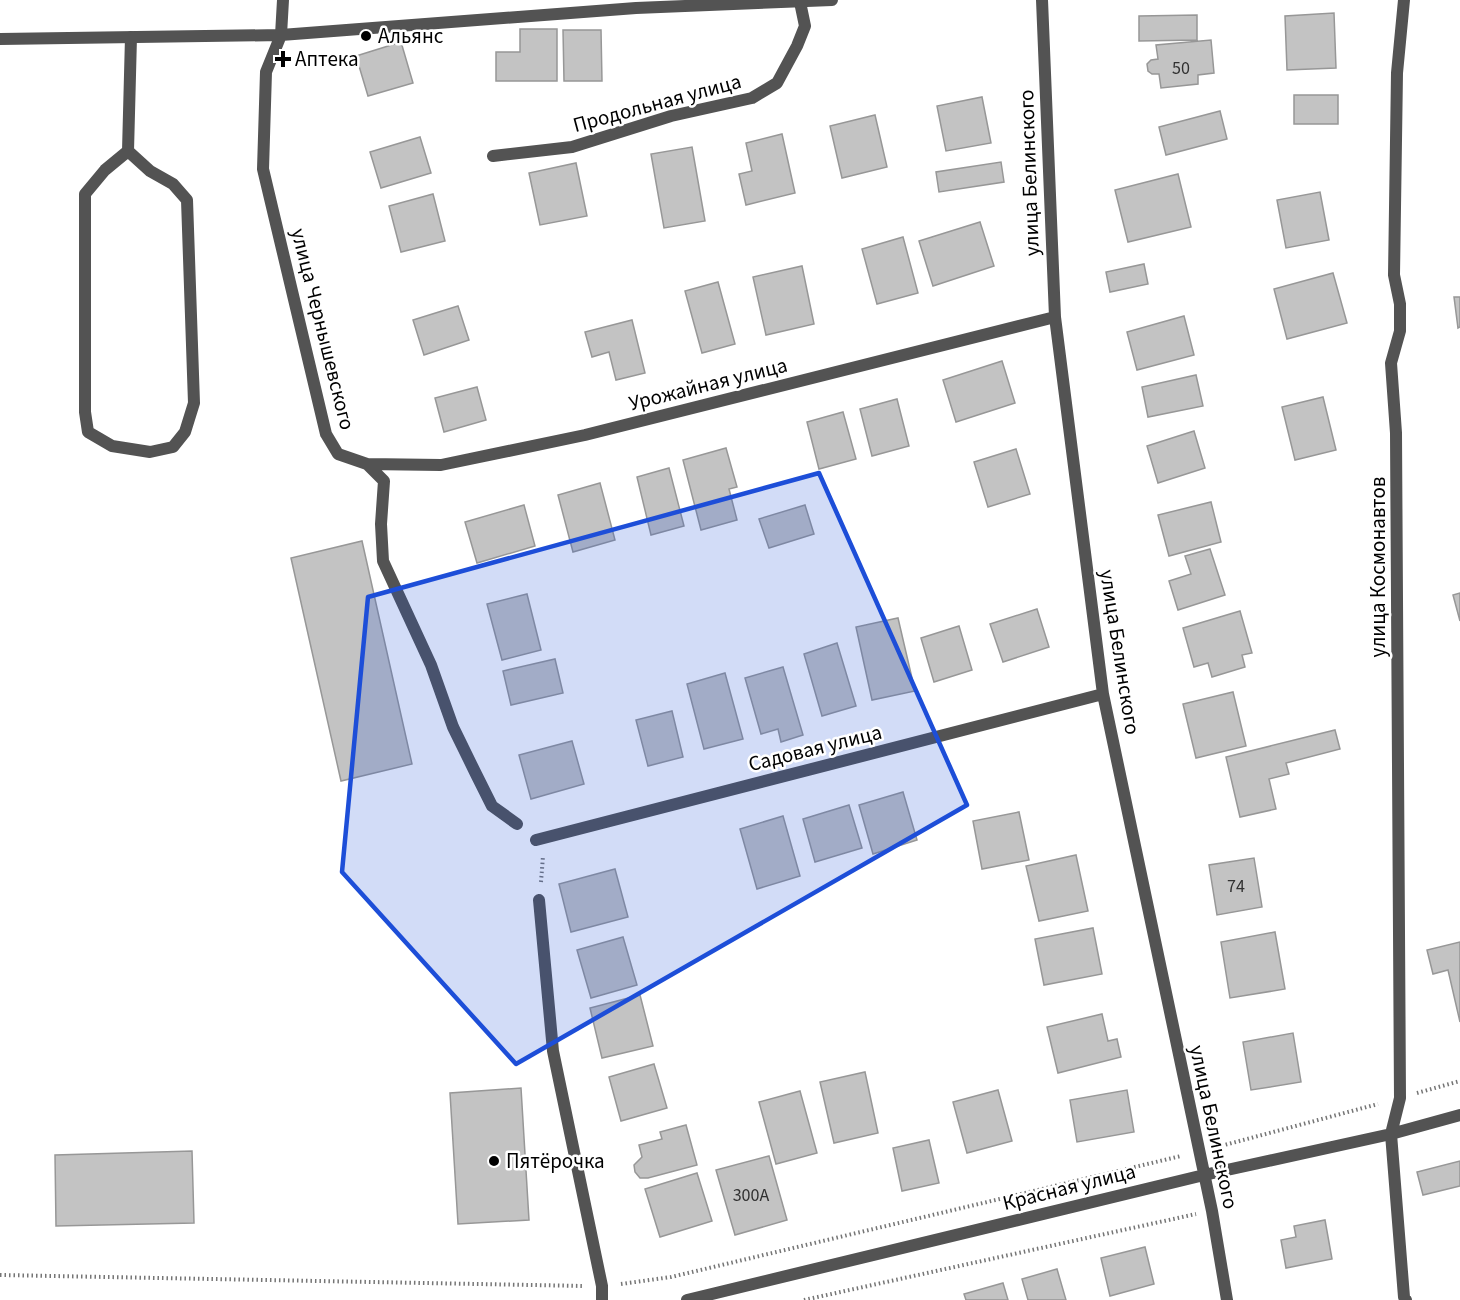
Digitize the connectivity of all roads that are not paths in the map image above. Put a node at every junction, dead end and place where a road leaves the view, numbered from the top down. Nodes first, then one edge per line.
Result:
1 (283, 0) edge
2 (832, 0) edge
3 (1042, 0) edge
4 (1404, 0) edge
5 (800, 2) junction
6 (636, 4) edge
7 (281, 35) junction
8 (131, 37) junction
9 (0, 39) edge
10 (128, 151) junction
11 (493, 156) dead end
12 (1055, 316) junction
13 (367, 464) junction
14 (1103, 694) junction
15 (517, 824) dead end
16 (536, 840) dead end
17 (539, 900) dead end
18 (1460, 1115) edge
19 (1391, 1134) junction
20 (1204, 1174) junction
21 (602, 1300) edge
22 (687, 1300) edge
23 (1227, 1300) edge
24 (1406, 1300) edge

1 - 7 street, улица Чернышевского
2 - 5 street
3 - 12 street, улица Белинского
4 - 19 street, улица Космонавтов
5 - 6 street
5 - 11 street, Продольная улица
6 - 7 street
7 - 8 street
7 - 13 street, улица Чернышевского
8 - 9 street
8 - 10 street
10 - 10 street
12 - 13 street, Урожайная улица
12 - 14 street, улица Белинского
13 - 15 street
14 - 16 street, Садовая улица
14 - 20 street, улица Белинского
17 - 21 street
18 - 19 street, Красная улица
19 - 20 street, Красная улица
19 - 24 street, улица Космонавтов
20 - 22 street, Красная улица
20 - 23 street, улица Белинского

